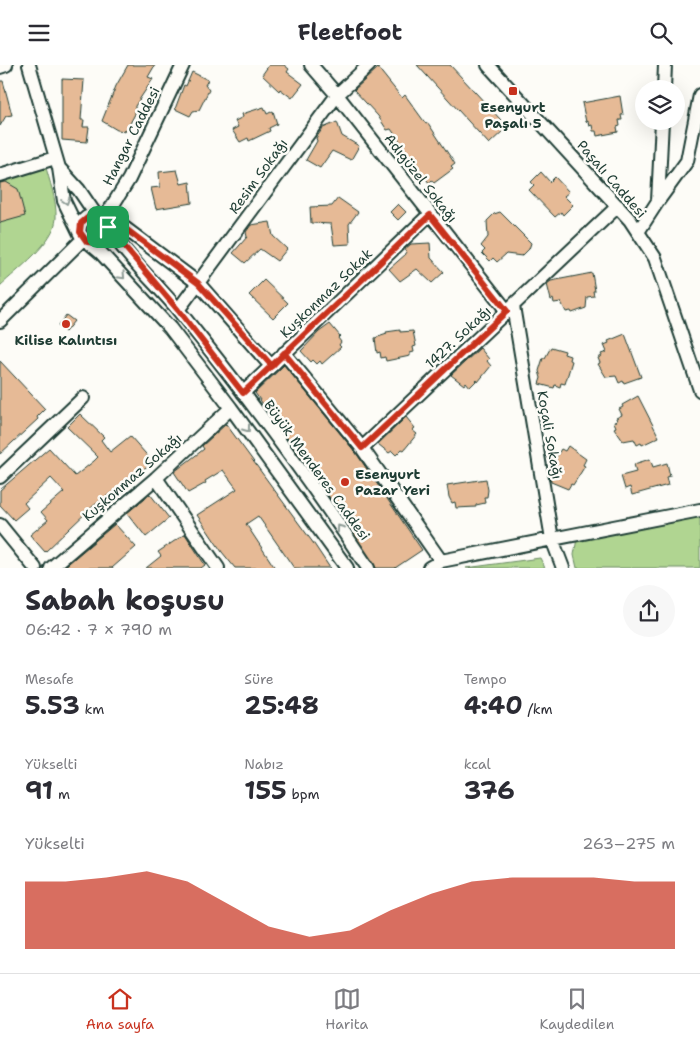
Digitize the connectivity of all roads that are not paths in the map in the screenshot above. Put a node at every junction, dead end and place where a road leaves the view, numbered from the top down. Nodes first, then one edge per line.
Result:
1 (6, 65) edge
2 (29, 65) edge
3 (183, 65) edge
4 (311, 65) edge
5 (369, 65) edge
6 (488, 65) edge
7 (665, 65) edge
8 (0, 67) edge
9 (664, 80) edge
10 (337, 95) junction
11 (700, 95) edge
12 (662, 130) edge
13 (57, 163) junction
14 (0, 175) edge
15 (658, 201) junction
16 (618, 206) junction
17 (430, 215) junction
18 (103, 221) junction
19 (638, 232) junction
20 (83, 238) junction
21 (198, 283) junction
22 (510, 308) junction
23 (178, 310) junction
24 (0, 321) edge
25 (284, 353) junction
26 (272, 366) junction
27 (700, 390) edge
28 (243, 393) junction
29 (83, 398) dead end
30 (231, 408) junction
31 (362, 448) junction
32 (0, 477) edge
33 (156, 478) junction
34 (700, 510) edge
35 (0, 525) edge
36 (552, 539) junction
37 (441, 561) junction
38 (35, 568) edge
39 (51, 568) edge
40 (218, 568) edge
41 (347, 568) edge
42 (368, 568) edge
43 (428, 568) edge
44 (563, 568) edge

1 - 8 street
2 - 13 street
3 - 18 street, Hangar Caddesi
4 - 10 street, Adıgüzel Sokağı
5 - 10 street, Resim Sokağı
6 - 16 street, Paşalı Caddesi
7 - 9 street
10 - 17 street, Adıgüzel Sokağı
10 - 21 street, Resim Sokağı
11 - 15 street
12 - 15 street
13 - 14 street
13 - 18 street, Büyük Menderes Caddesi
13 -> 20 street
15 - 19 street
16 - 19 street, Paşalı Caddesi
16 - 22 street, 1427. Sokağı
17 - 22 street, Adıgüzel Sokağı
17 - 25 street, Kuşkonmaz Sokak
18 - 20 street
18 - 20 street
18 - 21 street
18 - 23 street, Büyük Menderes Caddesi
19 - 27 street, Paşalı Caddesi
20 - 24 street
20 -> 30 street
21 - 23 street, Resim Sokağı
21 - 26 street
22 - 31 street, 1427. Sokağı
22 - 36 street, Koçali Sokağı
23 - 28 street, Büyük Menderes Caddesi
25 - 26 street, Kuşkonmaz Sokak
25 - 31 street
26 - 28 street, Kuşkonmaz Sokak
42 -> 28 street, Büyük Menderes Caddesi
29 - 32 street
30 - 33 street, Kuşkonmaz Sokağı
30 -> 41 street
31 - 37 street
33 - 39 street, Kuşkonmaz Sokağı
33 - 40 street
34 - 36 street
35 - 38 street
36 - 37 street
36 - 44 street, Koçali Sokağı
37 - 43 street

